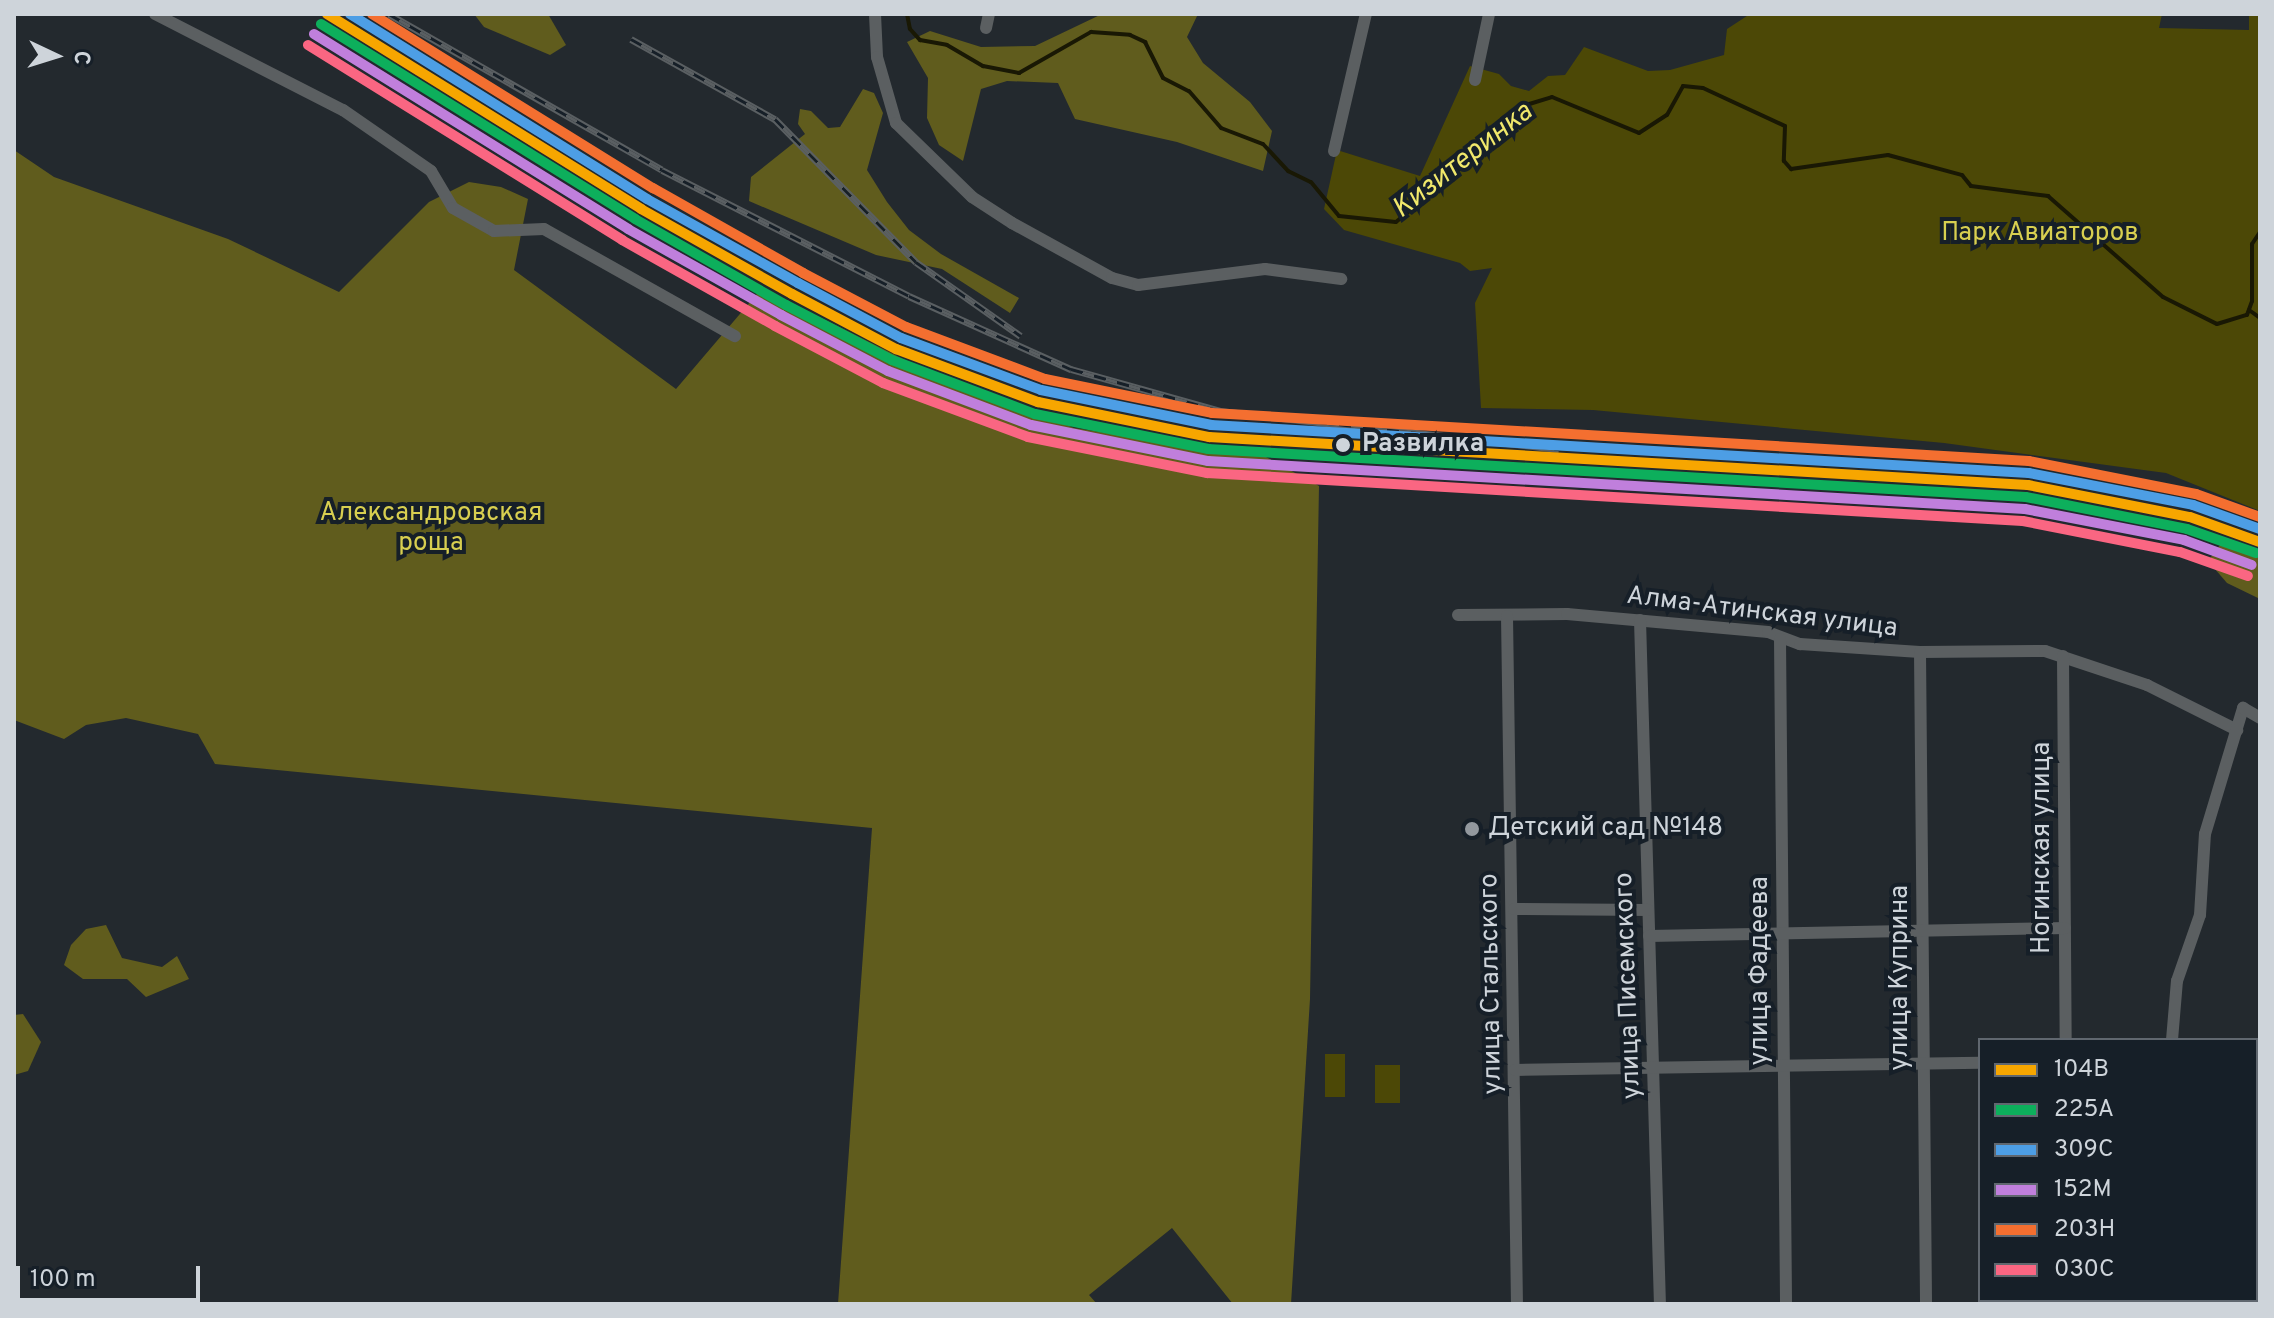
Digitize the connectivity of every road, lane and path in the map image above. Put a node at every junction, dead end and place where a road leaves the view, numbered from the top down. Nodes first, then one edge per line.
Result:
1 (155, 14) edge
2 (875, 14) edge
3 (989, 14) edge
4 (1366, 14) edge
5 (1489, 14) edge
6 (986, 28) dead end
7 (1475, 80) dead end
8 (1334, 151) dead end
9 (1341, 279) dead end
10 (735, 336) dead end
11 (1458, 615) dead end
12 (1507, 616) junction
13 (1640, 620) junction
14 (1780, 639) junction
15 (1920, 652) junction
16 (2063, 656) junction
17 (2260, 718) edge
18 (2237, 730) junction
19 (1514, 909) junction
20 (1648, 910) junction
21 (2065, 928) junction
22 (1922, 929) junction
23 (1783, 930) junction
24 (1649, 936) junction
25 (2066, 1038) edge
26 (2172, 1038) edge
27 (1978, 1063) edge
28 (1923, 1064) junction
29 (1784, 1066) junction
30 (1653, 1068) junction
31 (1515, 1070) junction
32 (1517, 1304) edge
33 (1660, 1304) edge
34 (1786, 1304) edge
35 (1926, 1304) edge

1 - 10 street
2 - 9 street
3 - 6 street
4 - 8 street
5 - 7 street
11 - 12 street, Алма-Атинская улица
12 - 13 street, Алма-Атинская улица
12 - 19 street, улица Стальского
13 - 14 street, Алма-Атинская улица
13 - 20 street, улица Писемского
14 - 15 street, Алма-Атинская улица
14 - 23 street, улица Фадеева
15 - 16 street, Алма-Атинская улица
15 - 22 street, улица Куприна
16 - 18 street, Алма-Атинская улица
16 - 21 street, Ногинская улица
17 - 18 street
18 - 26 street
19 - 20 street
19 - 31 street, улица Стальского
20 - 24 street, улица Писемского
21 - 22 street
21 - 25 street, Ногинская улица
22 - 23 street
22 - 28 street, улица Куприна
23 - 24 street
23 - 29 street, улица Фадеева
24 - 30 street, улица Писемского
27 - 28 street
28 - 29 street
28 - 35 street, улица Куприна
29 - 30 street
29 - 34 street, улица Фадеева
30 - 31 street
30 - 33 street, улица Писемского
31 - 32 street, улица Стальского

